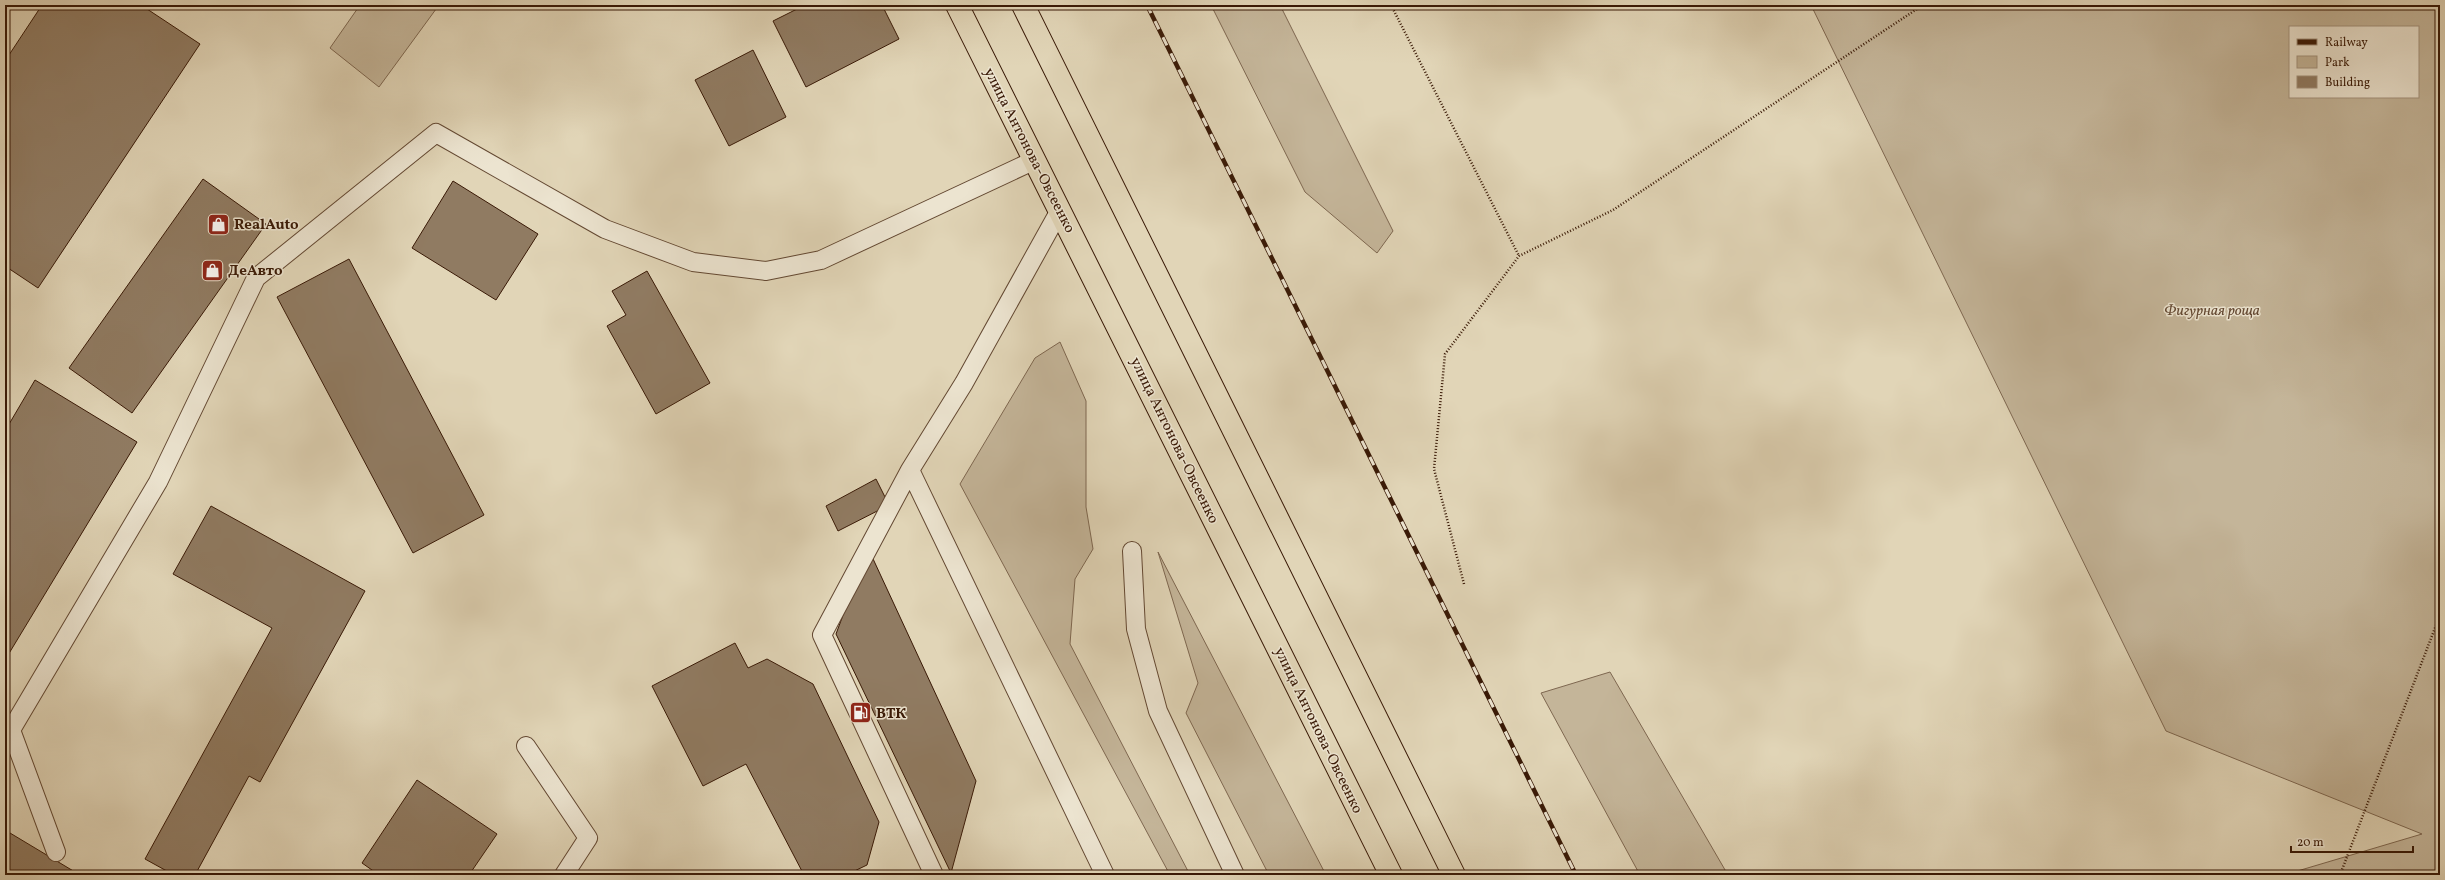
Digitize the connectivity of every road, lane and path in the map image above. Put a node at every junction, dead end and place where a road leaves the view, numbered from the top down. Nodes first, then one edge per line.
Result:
1 (957, 5) edge
2 (1023, 5) edge
3 (1391, 5) edge
4 (1922, 5) edge
5 (1036, 160) junction
6 (1060, 210) junction
7 (1519, 256) junction
8 (910, 470) junction
9 (1132, 551) dead end
10 (1464, 584) dead end
11 (2440, 615) edge
12 (526, 746) dead end
13 (56, 852) dead end
14 (564, 875) edge
15 (934, 875) edge
16 (1105, 875) edge
17 (1235, 875) edge
18 (1391, 875) edge
19 (1454, 875) edge
20 (2340, 875) edge

1 - 5 highway, улица Антонова-Овсеенко
2 - 19 highway
3 - 7 path
4 - 7 path
5 - 6 highway, улица Антонова-Овсеенко
5 - 13 lane
6 - 8 lane
6 - 18 highway, улица Антонова-Овсеенко
7 - 10 path
8 - 15 lane
8 - 16 lane
9 - 17 lane
11 - 20 path
12 - 14 lane

